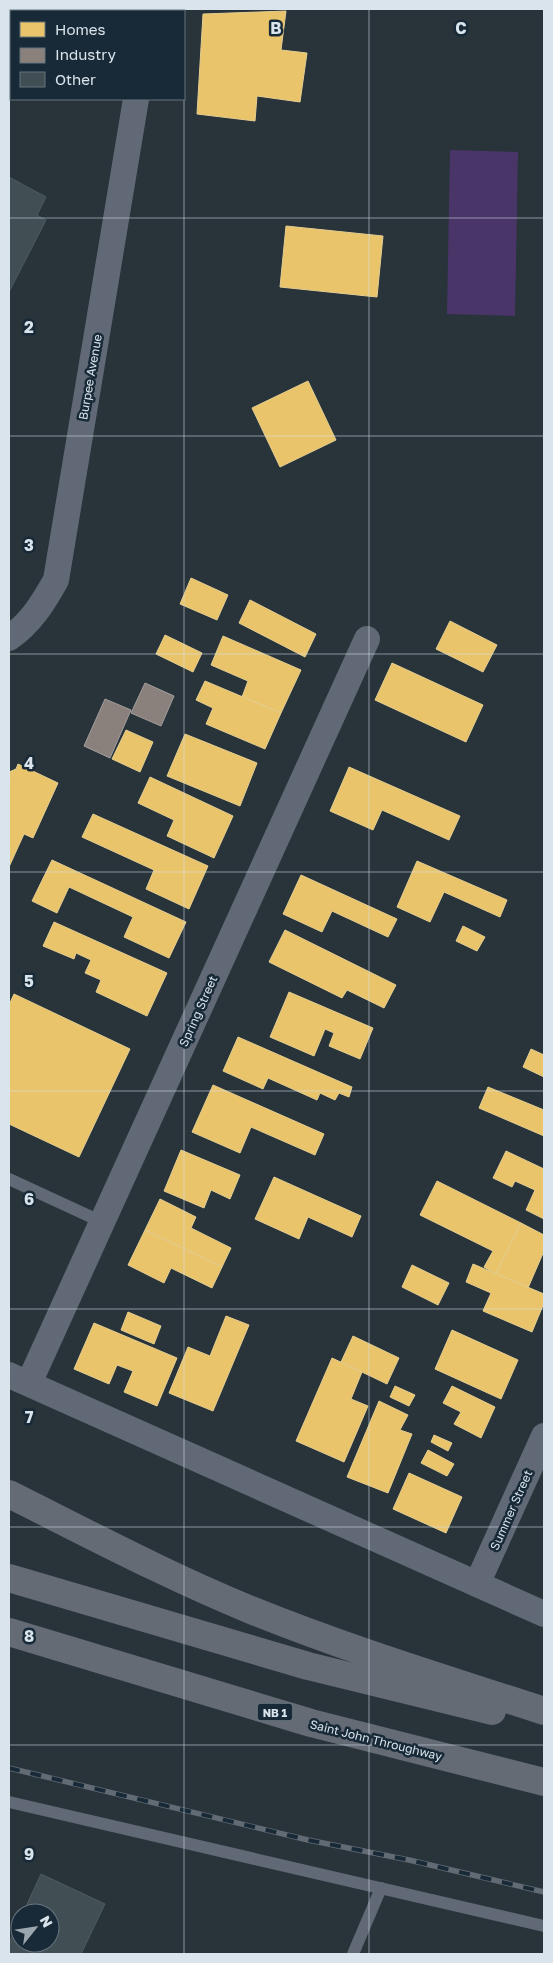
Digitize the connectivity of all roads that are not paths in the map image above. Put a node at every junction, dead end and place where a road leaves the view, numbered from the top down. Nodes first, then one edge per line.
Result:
1 (136, 100) edge
2 (9, 638) edge
3 (367, 639) dead end
4 (9, 1179) edge
5 (102, 1222) junction
6 (19, 1379) edge
7 (544, 1436) edge
8 (9, 1494) edge
9 (9, 1578) edge
10 (477, 1584) junction
11 (544, 1614) edge
12 (12, 1634) edge
13 (544, 1711) edge
14 (544, 1724) edge
15 (544, 1782) edge
16 (9, 1802) edge
17 (381, 1888) junction
18 (544, 1926) edge
19 (353, 1954) edge

1 - 2 street, Burpee Avenue
3 - 5 street, Spring Street
4 - 5 lane
5 - 6 street, Spring Street
6 - 10 street
7 - 10 street, Summer Street
8 - 13 highway
9 - 14 highway
10 - 11 street
12 - 15 highway, Saint John Throughway / NB 1
16 - 17 lane
17 - 18 lane
17 - 19 lane

